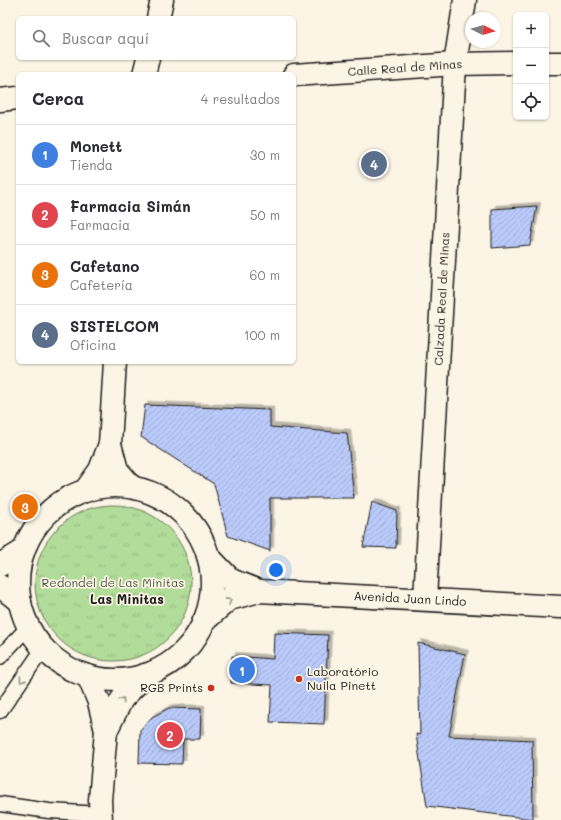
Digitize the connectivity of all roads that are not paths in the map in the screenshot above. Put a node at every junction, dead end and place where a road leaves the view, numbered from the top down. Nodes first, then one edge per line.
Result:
1 (162, 0) edge
2 (465, 0) edge
3 (158, 16) edge
4 (148, 60) edge
5 (513, 63) edge
6 (549, 63) edge
7 (561, 63) edge
8 (455, 64) junction
9 (144, 72) edge
10 (296, 75) edge
11 (16, 98) edge
12 (0, 100) edge
13 (115, 364) edge
14 (110, 444) junction
15 (132, 487) junction
16 (85, 490) junction
17 (24, 551) junction
18 (208, 556) junction
19 (0, 565) edge
20 (0, 586) edge
21 (259, 591) junction
22 (425, 599) junction
23 (20, 602) junction
24 (561, 607) edge
25 (204, 621) junction
26 (28, 627) junction
27 (43, 648) junction
28 (0, 657) edge
29 (145, 675) junction
30 (88, 676) junction
31 (0, 710) edge
32 (106, 730) junction
33 (0, 804) edge
34 (101, 817) edge

1 - 3 street
2 - 8 street, Calzada Real de Minas
4 - 9 street
5 - 8 street, Calle Real de Minas
6 - 7 street
8 - 10 street, Calle Real de Minas
8 - 22 street, Calzada Real de Minas
11 - 12 street
13 - 14 street
14 - 15 street
14 - 16 street
15 - 16 street
15 - 18 street
16 - 17 street
17 - 19 street
17 - 23 street
18 - 21 street, Avenida Juan Lindo
18 - 25 street
20 - 23 street
21 - 22 street, Avenida Juan Lindo
25 -> 21 street, Avenida Juan Lindo
22 - 24 street, Avenida Juan Lindo
23 - 26 street
25 - 29 street
26 - 27 street
26 - 28 lane
27 - 30 street
27 -> 31 lane
29 - 30 street
32 -> 29 street
30 - 32 street
32 - 34 street
33 - 34 lane

